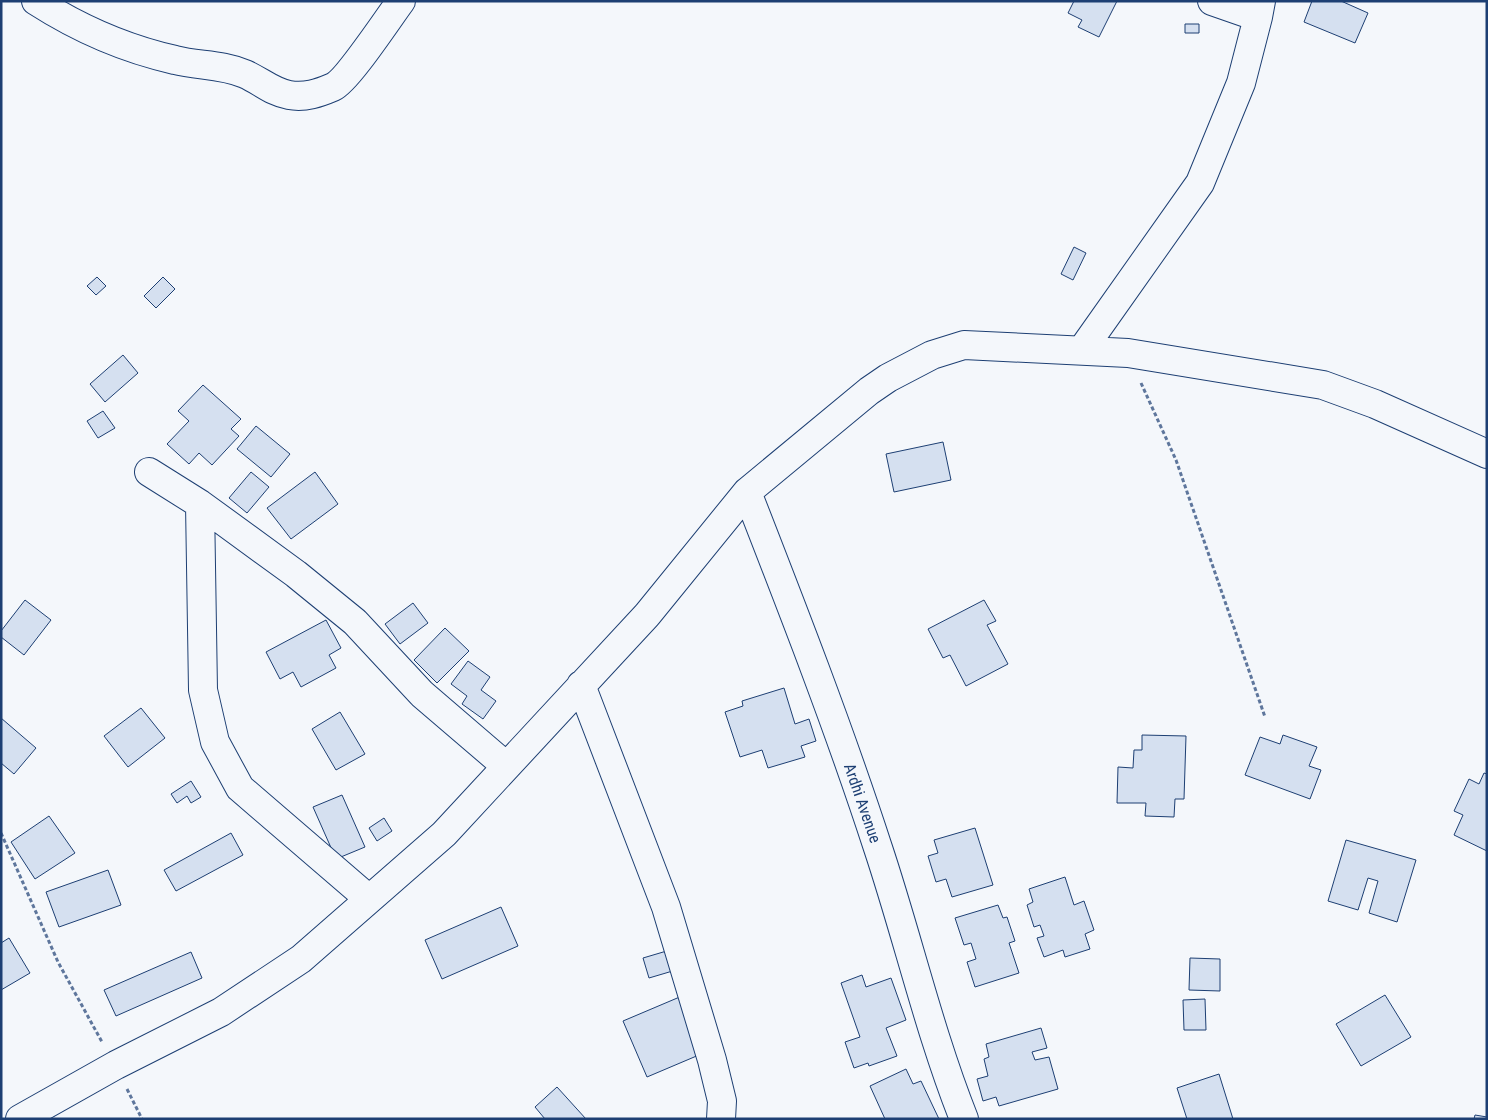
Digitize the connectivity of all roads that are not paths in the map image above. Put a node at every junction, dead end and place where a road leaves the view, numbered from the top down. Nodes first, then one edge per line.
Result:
1 (36, 1) edge
2 (401, 1) edge
3 (1212, 1) edge
4 (1259, 9) edge
5 (1082, 350) junction
6 (1487, 454) edge
7 (149, 472) dead end
8 (747, 492) junction
9 (200, 504) junction
10 (581, 684) junction
11 (506, 766) junction
12 (369, 899) junction
13 (20, 1119) edge
14 (721, 1119) edge
15 (964, 1119) edge

1 - 2 street
3 - 4 street
4 - 5 street
5 - 6 street
5 - 8 street
7 - 9 street
8 - 10 street
8 - 15 street, Ardhi Avenue
9 - 11 street
9 - 12 street
10 - 11 street
10 - 14 street
11 - 12 street
12 - 13 street

